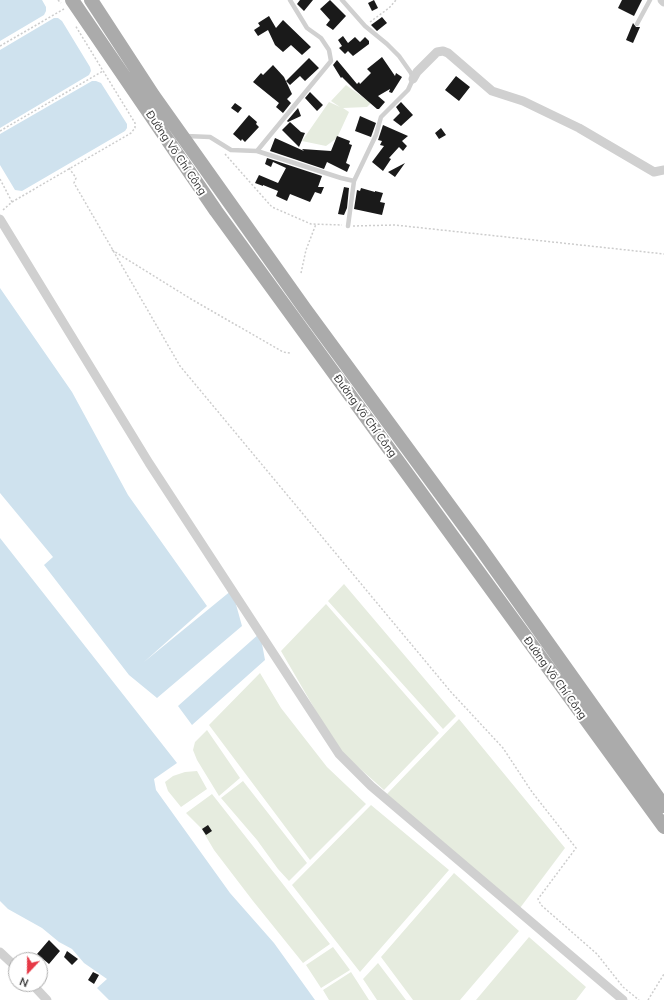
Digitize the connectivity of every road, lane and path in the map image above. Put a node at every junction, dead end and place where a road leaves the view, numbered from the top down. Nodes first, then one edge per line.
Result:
1 (58, 0) edge
2 (72, 0) edge
3 (91, 0) edge
4 (290, 0) edge
5 (342, 0) edge
6 (396, 0) edge
7 (650, 0) edge
8 (662, 0) edge
9 (664, 2) edge
10 (72, 21) dead end
11 (637, 24) dead end
12 (365, 26) junction
13 (0, 46) edge
14 (103, 71) junction
15 (412, 79) junction
16 (0, 131) edge
17 (182, 136) junction
18 (220, 149) dead end
19 (257, 151) junction
20 (69, 168) junction
21 (664, 170) edge
22 (0, 179) edge
23 (354, 181) junction
24 (12, 202) junction
25 (0, 213) edge
26 (0, 219) edge
27 (316, 224) junction
28 (348, 226) junction
29 (112, 250) junction
30 (664, 254) edge
31 (301, 273) dead end
32 (290, 353) dead end
33 (664, 806) edge
34 (664, 827) edge
35 (0, 952) edge
36 (8, 960) edge
37 (664, 974) edge
38 (40, 992) edge
39 (47, 1000) edge
40 (622, 1000) edge
41 (639, 1000) edge
42 (648, 1000) edge

1 - 13 path
2 - 34 main road, Đường Võ Chí Công
3 - 17 main road, Đường Võ Chí Công
4 - 19 lane
5 - 12 lane
6 - 12 path
7 - 11 lane
8 - 9 street
10 - 14 path
12 - 15 lane
14 - 16 path
14 - 20 path
15 - 21 street
15 - 23 lane
17 - 19 lane
17 - 33 main road, Đường Võ Chí Công
18 - 27 path
19 - 23 lane
20 - 24 path
20 - 29 path
22 - 24 path
23 - 28 lane
24 - 25 path
26 - 40 street
27 - 28 path
27 - 31 path
28 - 30 path
29 - 32 path
29 - 41 path
35 - 36 street
37 - 42 path
38 - 39 street

